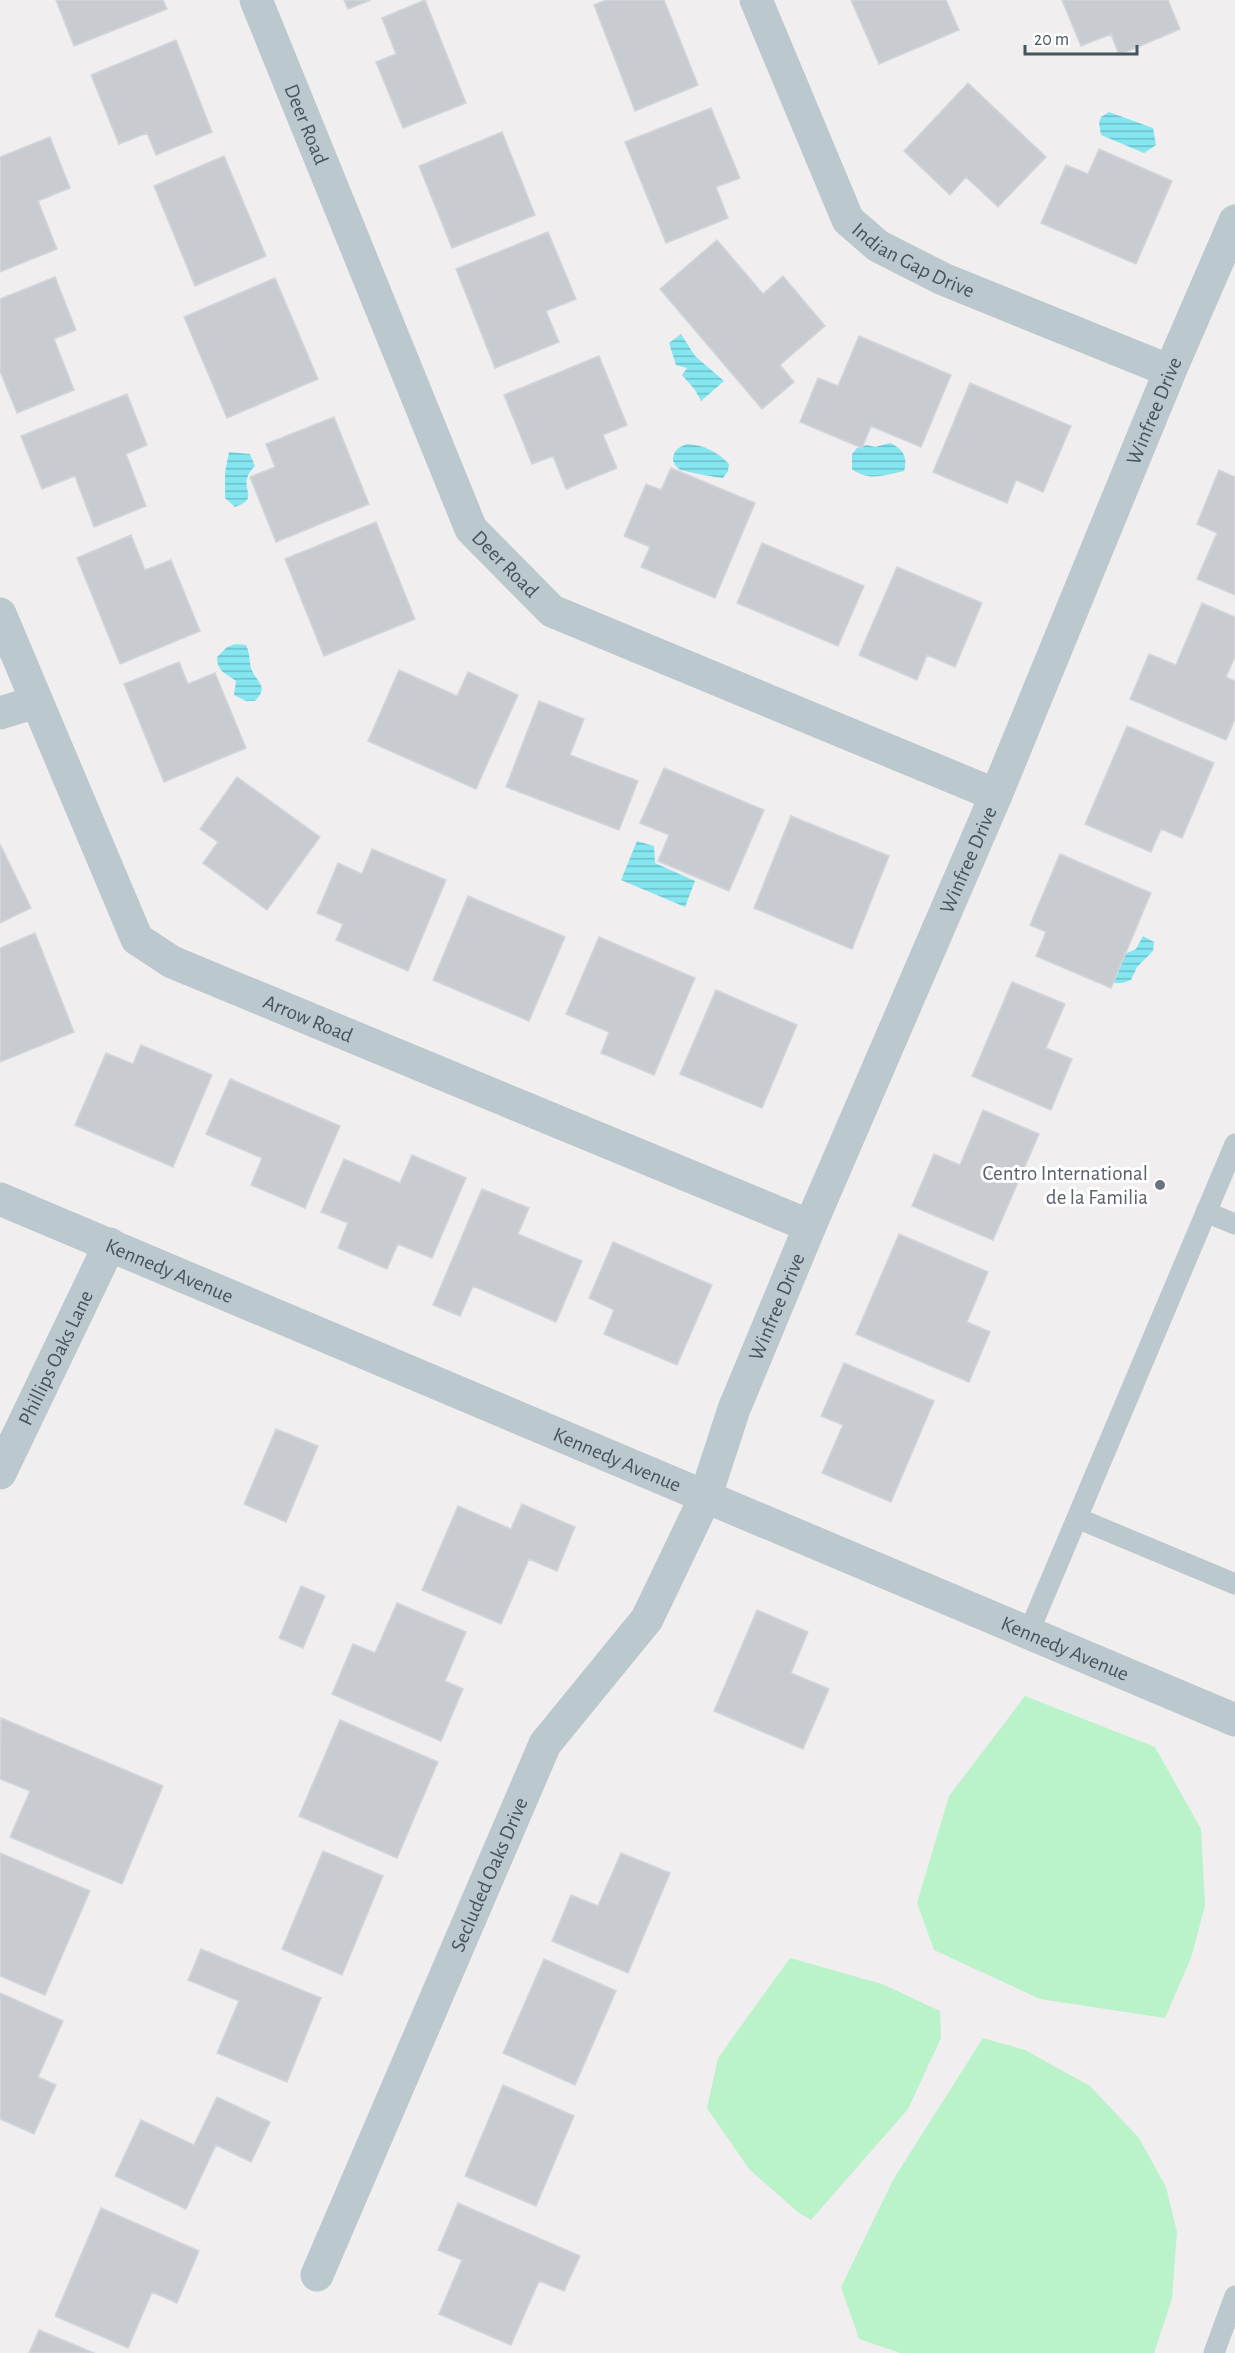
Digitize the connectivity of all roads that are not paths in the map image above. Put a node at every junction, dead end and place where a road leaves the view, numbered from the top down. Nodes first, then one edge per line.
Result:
1 (256, 0) edge
2 (756, 0) edge
3 (1235, 222) edge
4 (1170, 371) junction
5 (0, 614) edge
6 (36, 702) junction
7 (0, 713) edge
8 (996, 795) junction
9 (1235, 1144) edge
10 (0, 1199) edge
11 (1206, 1212) junction
12 (1235, 1224) edge
13 (810, 1226) junction
14 (110, 1244) junction
15 (0, 1473) edge
16 (705, 1498) junction
17 (1077, 1518) junction
18 (1235, 1584) edge
19 (1028, 1634) junction
20 (1235, 1720) edge
21 (317, 2275) dead end
22 (1235, 2296) edge
23 (1214, 2353) edge

1 - 8 street, Deer Road
2 - 4 street, Indian Gap Drive
3 - 4 street, Winfree Drive
4 - 8 street, Winfree Drive
5 - 6 street, Arrow Road
6 - 7 street
6 - 13 street, Arrow Road
8 - 13 street, Winfree Drive
9 - 11 lane
10 - 14 street, Kennedy Avenue
11 - 12 lane
11 - 17 lane
13 - 16 street, Winfree Drive
14 - 15 street, Phillips Oaks Lane
14 - 16 street, Kennedy Avenue
16 - 19 street, Kennedy Avenue
16 - 21 street, Secluded Oaks Drive
17 - 18 lane
17 - 19 lane
19 - 20 street, Kennedy Avenue
22 - 23 lane

